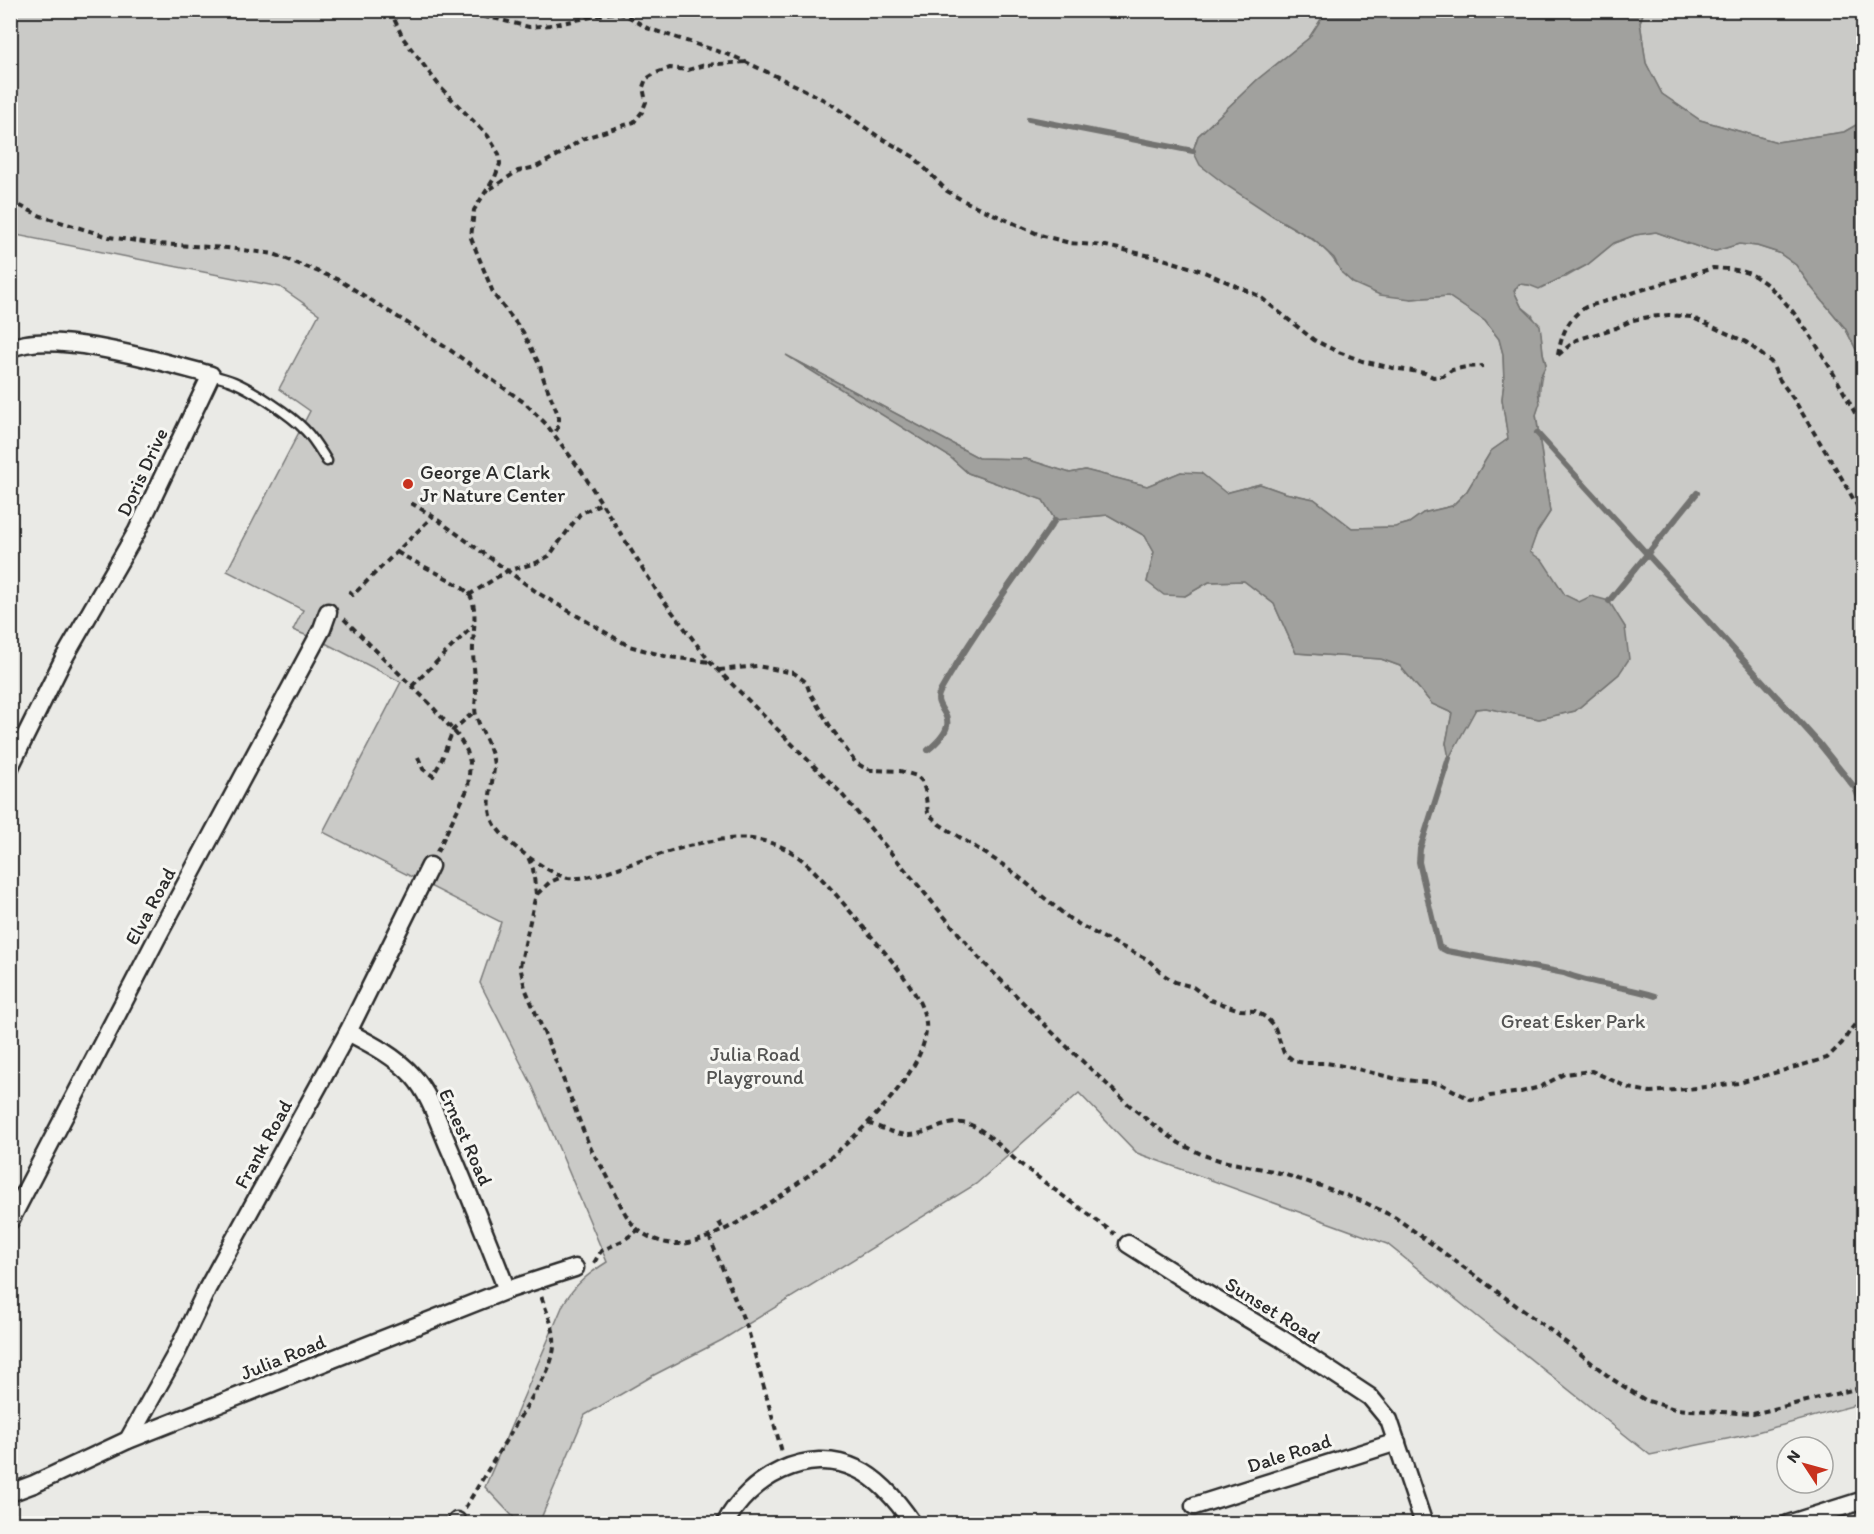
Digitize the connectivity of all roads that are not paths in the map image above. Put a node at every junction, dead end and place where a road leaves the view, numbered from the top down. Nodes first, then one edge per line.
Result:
1 (10, 349) edge
2 (211, 375) junction
3 (327, 461) dead end
4 (334, 613) road end
5 (10, 767) edge
6 (430, 866) road end
7 (348, 1032) junction
8 (10, 1221) edge
9 (1128, 1244) road end
10 (575, 1268) dead end
11 (507, 1290) junction
12 (128, 1440) junction
13 (1397, 1442) junction
14 (10, 1493) edge
15 (1863, 1500) edge
16 (1194, 1506) dead end
17 (725, 1524) edge
18 (914, 1524) edge
19 (1424, 1524) edge
20 (1788, 1524) edge

1 - 2 street
2 - 3 lane
2 - 5 street, Doris Drive
4 - 8 street, Elva Road
6 - 7 street, Frank Road
7 - 11 street, Ernest Road
7 - 12 street, Frank Road
9 - 13 street, Sunset Road
10 - 11 street, Julia Road
11 - 12 street, Julia Road
12 - 14 street, Julia Road
13 - 16 street, Dale Road
13 - 19 street, Sunset Road
15 - 20 street
17 - 18 street

